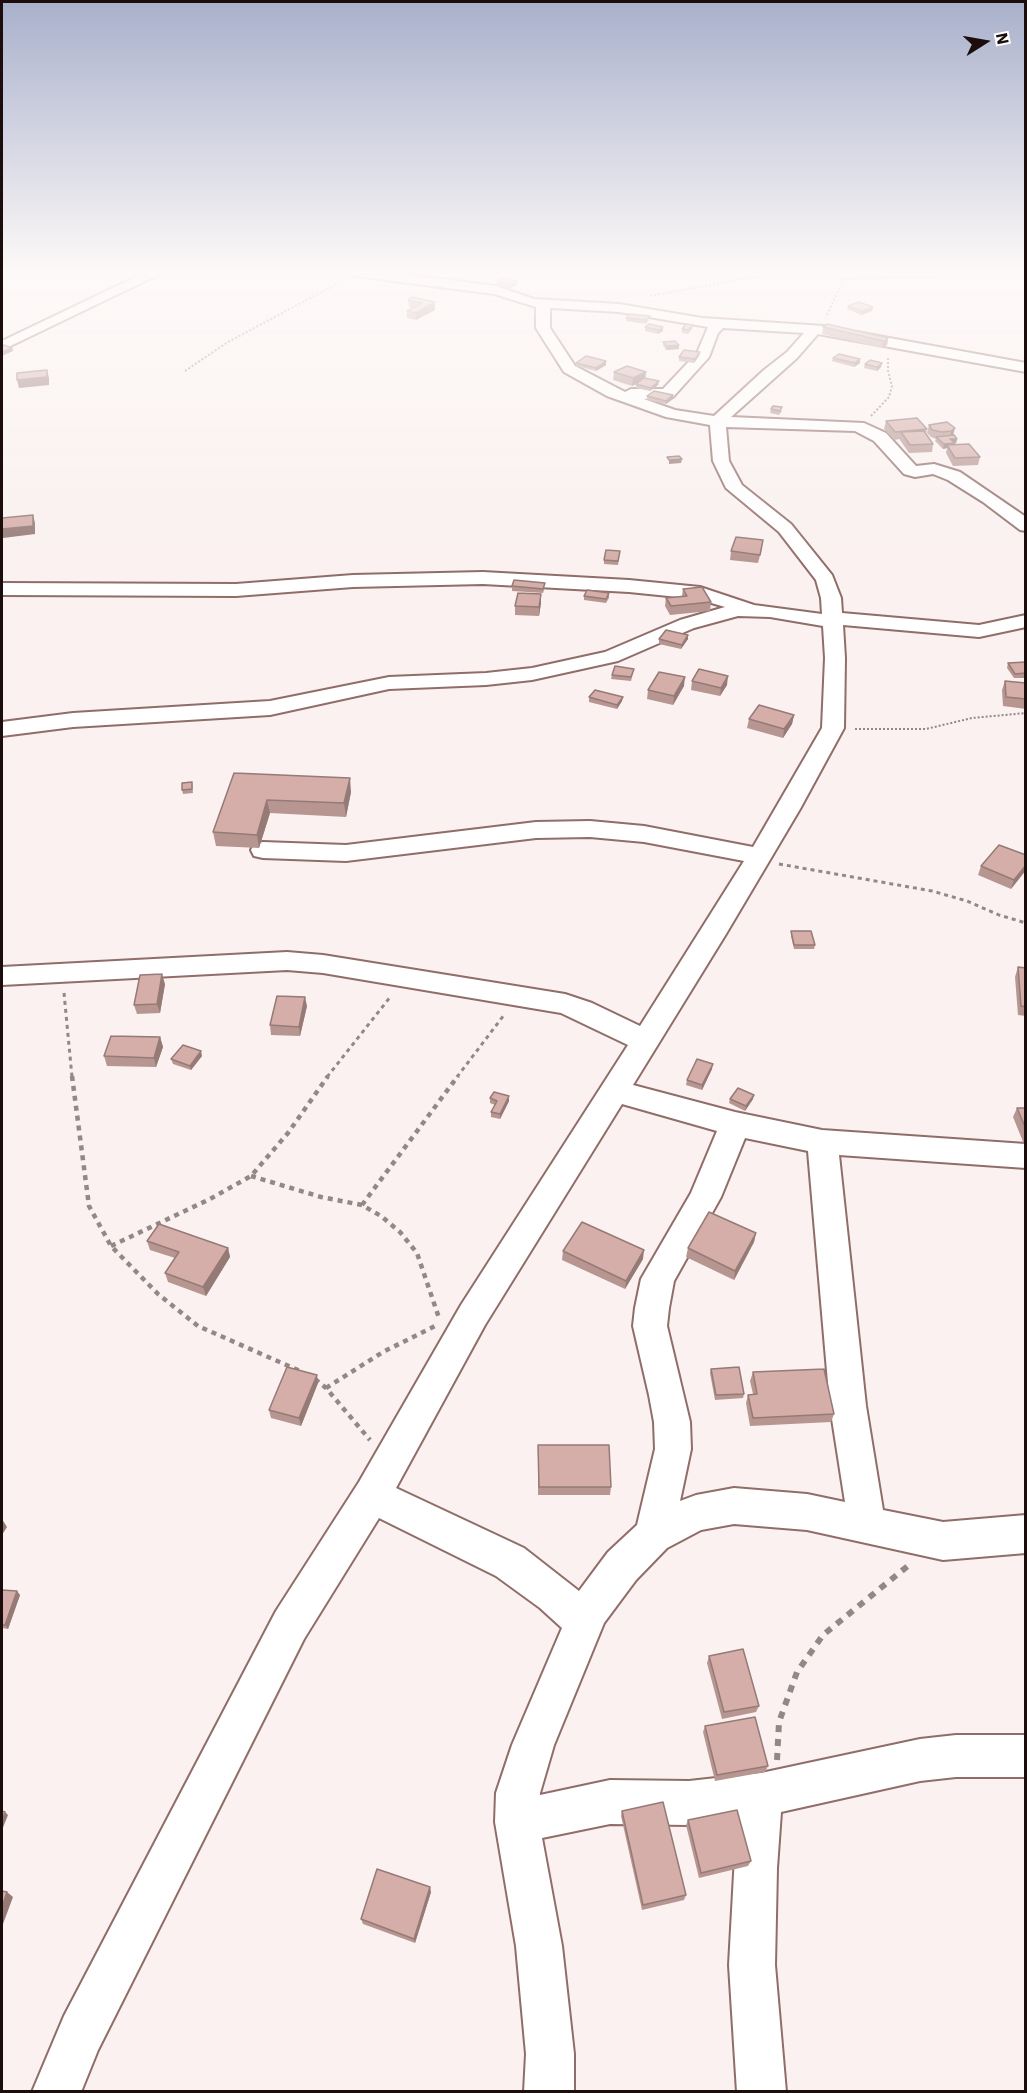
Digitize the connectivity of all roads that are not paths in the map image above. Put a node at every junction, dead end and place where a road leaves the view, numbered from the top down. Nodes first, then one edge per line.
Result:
1 (570, 370) edge
2 (690, 370) edge
3 (773, 370) edge
4 (613, 393) junction
5 (718, 423) junction
6 (1026, 526) edge
7 (2, 589) edge
8 (752, 609) junction
9 (832, 620) junction
10 (1026, 621) edge
11 (2, 729) edge
12 (263, 850) dead end
13 (758, 858) junction
14 (2, 976) edge
15 (645, 1041) junction
16 (616, 1091) junction
17 (735, 1124) junction
18 (822, 1142) junction
19 (1026, 1156) edge
20 (372, 1495) junction
21 (867, 1525) junction
22 (1026, 1534) edge
23 (654, 1535) junction
24 (584, 1622) junction
25 (1026, 1756) edge
26 (768, 1794) junction
27 (517, 1822) junction
28 (56, 2091) edge
29 (549, 2091) edge
30 (762, 2091) edge

1 - 4 street
2 - 4 street
3 - 5 street
4 - 5 street
5 - 6 street
5 - 9 street
7 - 8 street
8 - 9 street
8 - 11 street
9 - 10 street
9 - 13 street
12 - 13 street
13 - 15 street
14 - 15 street
15 - 16 street
16 - 17 street
16 - 20 street
17 - 18 street
17 - 23 street
18 - 19 street
18 - 21 street
20 - 24 street
20 - 28 street
21 - 22 street
21 - 23 street
23 - 24 street
24 - 27 street
25 - 26 street
26 - 27 street
26 - 30 street
27 - 29 street

